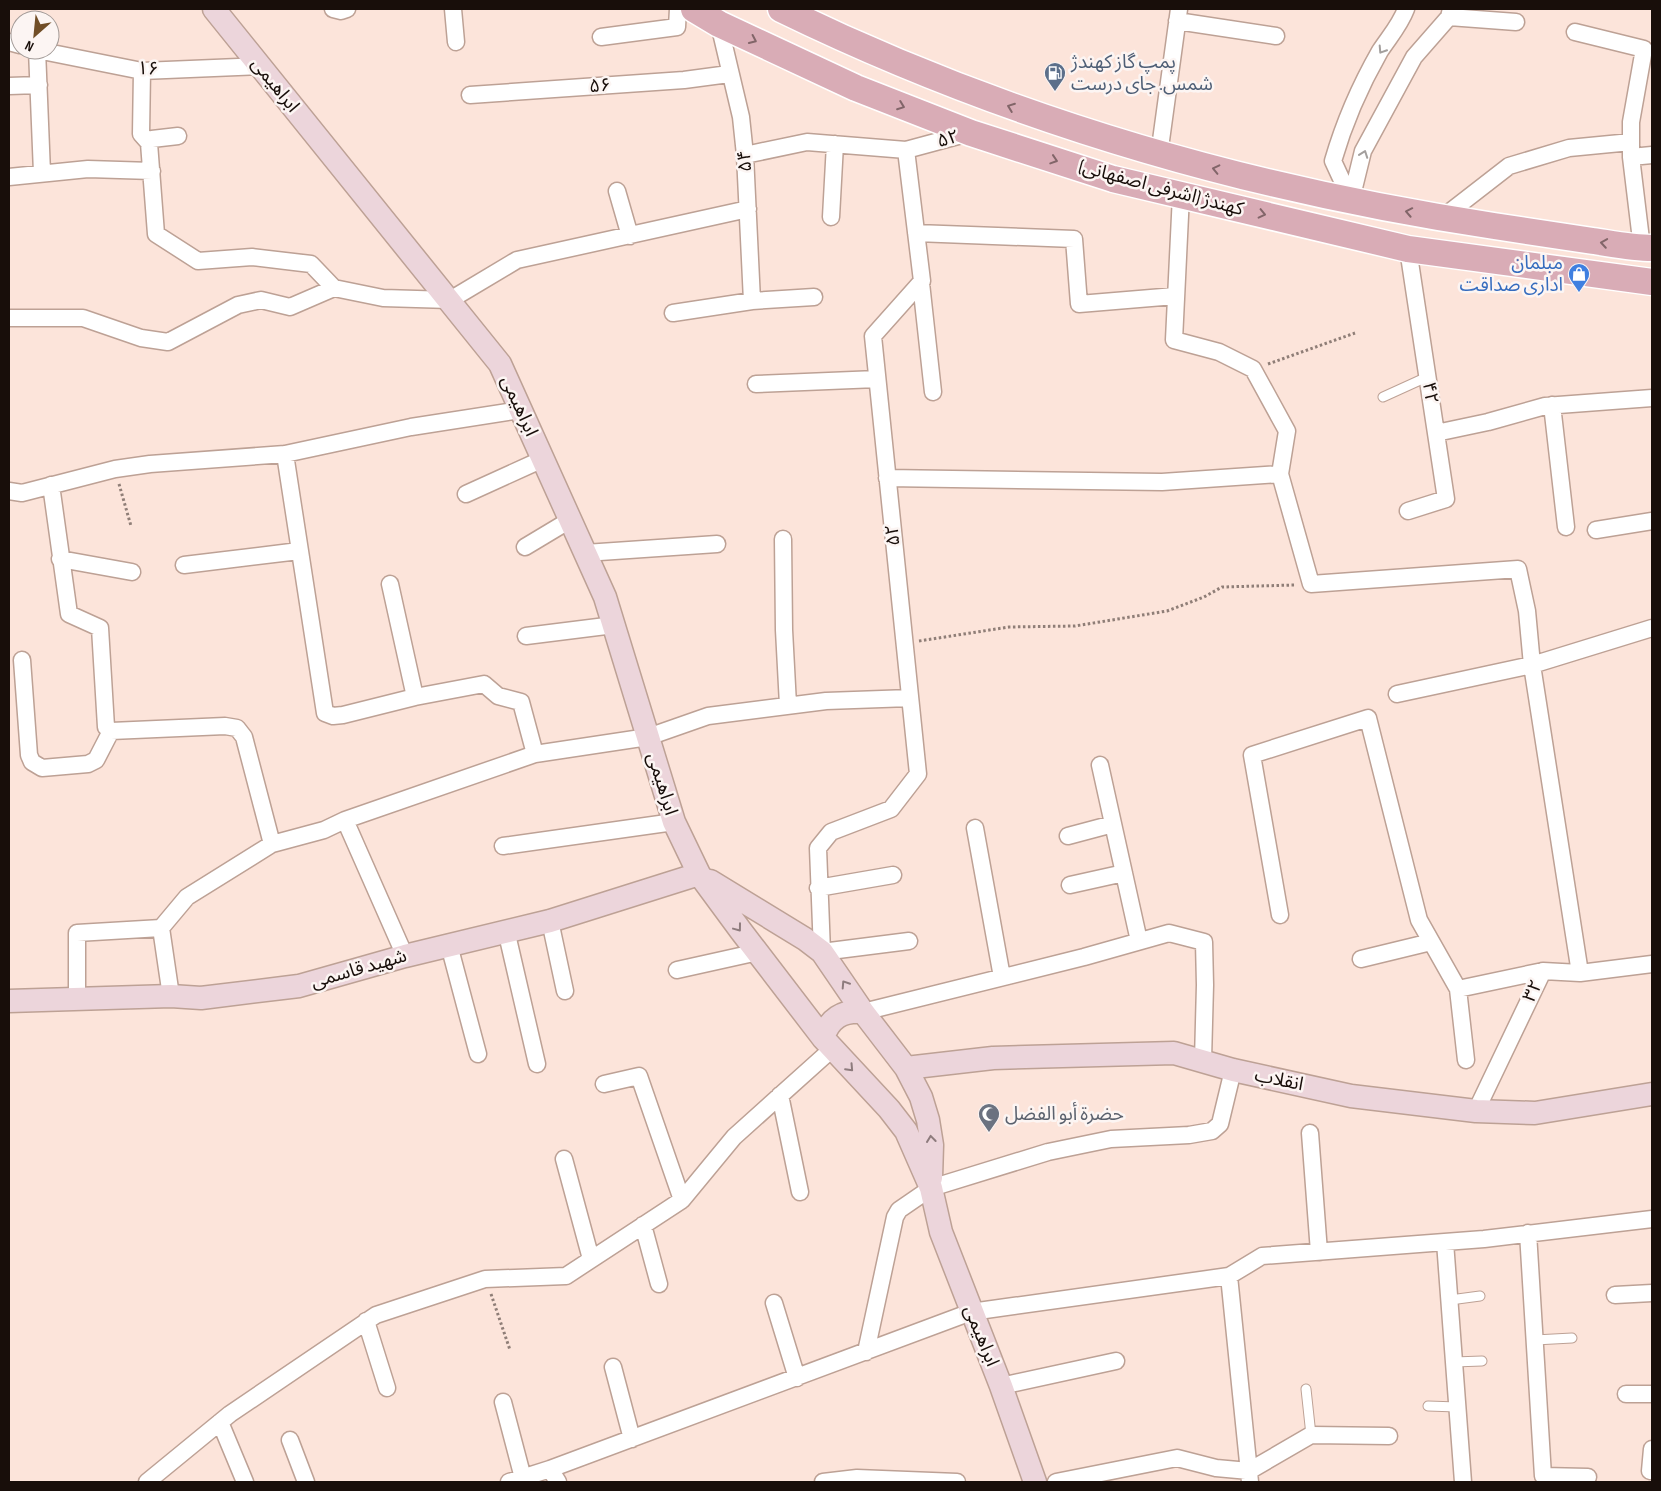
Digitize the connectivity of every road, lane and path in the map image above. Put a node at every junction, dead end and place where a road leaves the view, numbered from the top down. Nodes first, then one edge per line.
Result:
1 (214, 9) edge
2 (333, 9) edge
3 (346, 9) edge
4 (453, 9) edge
5 (678, 9) edge
6 (694, 9) edge
7 (781, 9) edge
8 (1406, 9) edge
9 (1450, 13) edge
10 (1178, 15) edge
11 (1516, 22) dead end
12 (719, 24) junction
13 (1575, 32) dead end
14 (1276, 36) dead end
15 (601, 38) dead end
16 (456, 42) dead end
17 (60, 55) edge
18 (37, 60) edge
19 (260, 66) junction
20 (142, 71) junction
21 (729, 74) junction
22 (38, 85) junction
23 (9, 86) edge
24 (470, 95) dead end
25 (971, 133) junction
26 (178, 136) dead end
27 (149, 143) junction
28 (835, 144) junction
29 (1631, 149) junction
30 (906, 150) junction
31 (745, 155) junction
32 (1159, 155) junction
33 (1652, 155) edge
34 (152, 171) junction
35 (42, 174) junction
36 (9, 177) edge
37 (617, 191) dead end
38 (1181, 195) junction
39 (1351, 200) junction
40 (748, 209) junction
41 (832, 217) dead end
42 (1442, 218) junction
43 (916, 233) junction
44 (630, 236) junction
45 (1647, 248) edge
46 (1408, 249) junction
47 (1652, 282) edge
48 (921, 283) junction
49 (334, 288) junction
50 (1175, 296) junction
51 (814, 297) dead end
52 (450, 300) junction
53 (752, 301) junction
54 (673, 313) dead end
55 (9, 318) edge
56 (1355, 333) dead end
57 (1253, 369) junction
58 (1427, 377) junction
59 (877, 379) junction
60 (756, 384) dead end
61 (934, 392) dead end
62 (1383, 397) dead end
63 (1652, 398) edge
64 (1552, 405) junction
65 (520, 410) junction
66 (1436, 433) junction
67 (285, 454) junction
68 (543, 460) junction
69 (115, 468) junction
70 (1280, 474) junction
71 (887, 478) junction
72 (51, 485) junction
73 (9, 491) edge
74 (466, 494) dead end
75 (1408, 511) dead end
76 (570, 520) junction
77 (1652, 521) edge
78 (131, 526) dead end
79 (1566, 527) dead end
80 (1596, 530) dead end
81 (783, 539) dead end
82 (717, 544) dead end
83 (525, 547) dead end
84 (299, 551) junction
85 (585, 554) junction
86 (60, 559) junction
87 (184, 565) dead end
88 (132, 572) dead end
89 (390, 584) dead end
90 (1311, 584) junction
91 (614, 625) junction
92 (1652, 628) edge
93 (526, 636) dead end
94 (904, 642) junction
95 (22, 660) dead end
96 (1532, 664) junction
97 (1397, 694) dead end
98 (416, 697) junction
99 (910, 698) junction
100 (788, 706) junction
101 (111, 731) junction
102 (648, 737) junction
103 (535, 754) junction
104 (1100, 765) dead end
105 (345, 820) junction
106 (674, 822) junction
107 (1113, 824) junction
108 (975, 828) dead end
109 (1068, 836) dead end
110 (272, 844) junction
111 (503, 846) dead end
112 (1124, 873) junction
113 (699, 874) junction
114 (893, 875) dead end
115 (1070, 885) dead end
116 (818, 888) junction
117 (1280, 915) dead end
118 (550, 921) junction
119 (161, 928) junction
120 (506, 930) junction
121 (909, 941) dead end
122 (1139, 941) junction
123 (1431, 942) junction
124 (449, 945) junction
125 (758, 952) junction
126 (822, 952) junction
127 (405, 956) junction
128 (1361, 959) dead end
129 (1652, 964) edge
130 (677, 970) dead end
131 (1543, 971) junction
132 (1580, 974) junction
133 (1002, 977) junction
134 (1458, 989) junction
135 (565, 991) dead end
136 (171, 996) junction
137 (78, 999) junction
138 (9, 1001) edge
139 (863, 1012) junction
140 (827, 1043) junction
141 (478, 1054) dead end
142 (1203, 1060) junction
143 (1466, 1060) dead end
144 (537, 1064) dead end
145 (906, 1068) junction
146 (1233, 1070) junction
147 (604, 1084) dead end
148 (1652, 1094) edge
149 (780, 1095) junction
150 (1476, 1111) junction
151 (1310, 1133) dead end
152 (564, 1159) dead end
153 (931, 1188) junction
154 (800, 1192) dead end
155 (682, 1200) junction
156 (1652, 1219) edge
157 (644, 1225) junction
158 (1528, 1234) junction
159 (1446, 1242) junction
160 (1319, 1252) junction
161 (591, 1259) junction
162 (1229, 1276) junction
163 (486, 1279) junction
164 (659, 1284) dead end
165 (1652, 1293) edge
166 (1615, 1295) dead end
167 (1480, 1296) dead end
168 (1450, 1300) junction
169 (774, 1303) dead end
170 (971, 1312) junction
171 (366, 1321) junction
172 (1572, 1338) dead end
173 (1535, 1340) junction
174 (510, 1350) dead end
175 (866, 1352) junction
176 (1116, 1360) dead end
177 (1482, 1361) dead end
178 (1454, 1362) junction
179 (613, 1367) dead end
180 (797, 1378) junction
181 (1001, 1386) junction
182 (388, 1388) dead end
183 (1306, 1389) dead end
184 (1626, 1394) dead end
185 (1652, 1394) edge
186 (503, 1402) dead end
187 (1428, 1406) dead end
188 (1458, 1406) junction
189 (220, 1422) junction
190 (1311, 1435) junction
191 (1389, 1436) dead end
192 (632, 1439) junction
193 (290, 1440) dead end
194 (1652, 1449) edge
195 (1650, 1471) dead end
196 (554, 1476) edge
197 (1249, 1476) edge
198 (1588, 1477) dead end
199 (516, 1480) edge
200 (904, 1481) edge
201 (147, 1482) edge
202 (246, 1482) edge
203 (306, 1482) edge
204 (823, 1482) edge
205 (957, 1482) edge
206 (1035, 1482) edge
207 (1056, 1482) edge
208 (1463, 1482) edge

1 - 19 main road, ابراهیمی
2 - 3 street
4 - 16 street
5 - 15 street
6 - 12 main road, کهندژ (اشرفی اصفهانی)
32 -> 7 main road, کهندژ (اشرفی اصفهانی)
8 -> 39 street
9 - 11 street
39 -> 9 street
10 - 14 street
10 - 32 street
12 - 21 street, ۵۴
12 -> 25 main road, کهندژ (اشرفی اصفهانی)
13 - 29 street
17 - 20 street, ۱۶
18 - 22 street
19 - 20 street, ۱۶
19 - 52 main road, ابراهیمی
20 - 27 street
21 - 24 street, ۵۶
21 - 31 street, ۵۴
22 - 23 street
22 - 35 street
25 - 30 street, ۵۲
25 -> 38 main road, کهندژ (اشرفی اصفهانی)
26 - 27 street
27 - 34 street
28 - 30 street, ۵۲
28 - 31 street, ۵۲
28 - 41 street
29 - 33 street
29 - 42 street
29 - 45 street
30 - 43 street
31 - 40 street, ۵۴
39 -> 32 main road, کهندژ (اشرفی اصفهانی)
34 - 35 street
34 - 49 street
35 - 36 street
37 - 44 street
38 -> 46 main road, کهندژ (اشرفی اصفهانی)
38 - 50 street
42 -> 39 main road, کهندژ (اشرفی اصفهانی)
40 - 44 street
40 - 53 street, ۵۴
45 -> 42 main road, کهندژ (اشرفی اصفهانی)
43 - 48 street
43 - 50 street
44 - 52 street
46 - 47 main road, کهندژ (اشرفی اصفهانی)
46 - 58 street, ۴۲
48 - 59 street, ۵۲
48 - 61 street
49 - 52 street
49 - 55 street
50 - 57 street
51 - 53 street
52 - 65 main road, ابراهیمی
53 - 54 street
56 - 57 path
57 - 70 street
58 - 62 lane
58 - 66 street, ۴۲
59 - 60 street
59 - 71 street, ۵۲
63 - 64 street
64 - 66 street
64 - 79 street
65 - 67 street
65 - 68 main road, ابراهیمی
66 - 75 street, ۴۲
67 - 69 street
67 - 84 street
68 - 74 street
68 - 76 main road, ابراهیمی
69 - 72 street
69 - 78 path
70 - 71 street
70 - 90 street
71 - 94 street, ۵۲
72 - 73 street
72 - 86 street
76 - 83 street
76 - 85 main road, ابراهیمی
77 - 80 street
81 - 100 street
82 - 85 street
84 - 87 street
84 - 98 street
85 - 91 main road, ابراهیمی
86 - 88 street
86 - 101 street
89 - 98 street
90 - 94 path
90 - 96 street
91 - 93 street
91 - 102 main road, ابراهیمی
92 - 96 street
94 - 99 street, ۵۲
95 - 101 street
96 - 97 street
96 - 132 street
98 - 103 street
99 - 100 street
99 - 116 street, ۵۲
100 - 102 street
101 - 110 street
102 - 103 street
102 - 106 main road, ابراهیمی
103 - 105 street
104 - 107 street
105 - 110 street
105 - 127 street
106 - 111 street
106 - 113 main road, ابراهیمی
107 - 109 street
107 - 112 street
108 - 133 street
110 - 119 street
112 - 115 street
112 - 122 street
113 - 118 main road, شهید قاسمی
113 -> 125 main road, ابراهیمی
113 - 126 main road
114 - 116 street
116 - 126 street, ۵۲
117 - 123 street
118 - 120 main road, شهید قاسمی
118 - 135 street
119 - 136 street
119 - 137 street
120 - 124 main road, شهید قاسمی
120 - 144 street
121 - 126 street
122 - 133 street
122 - 142 street
123 - 128 street
123 - 134 street
124 - 127 main road, شهید قاسمی
124 - 141 street
125 - 130 street
125 - 140 main road, ابراهیمی
139 -> 126 main road
127 - 136 main road, شهید قاسمی
129 - 132 street, ۳۲
131 - 132 street, ۳۲
131 - 134 street
131 - 150 street, ۳۲
133 - 139 street
134 - 143 street
136 - 137 main road, شهید قاسمی
137 - 138 main road, شهید قاسمی
139 - 140 main road
139 - 145 main road
140 - 149 street
140 -> 153 main road, ابراهیمی
142 - 145 main road, انقلاب
142 - 146 main road, انقلاب
153 -> 145 main road
146 - 150 main road, انقلاب
146 - 153 street
147 - 155 street
148 - 150 main road, انقلاب
149 - 154 street
149 - 155 street
151 - 160 street
152 - 161 street
153 - 170 main road, ابراهیمی
153 - 175 street
155 - 157 street
156 - 158 street
157 - 161 street
157 - 164 street
158 - 159 street
158 - 173 street
159 - 160 street
159 - 168 street
160 - 162 street
161 - 163 street
162 - 170 street
162 - 197 street
163 - 171 street
163 - 174 path
165 - 166 street
167 - 168 lane
168 - 178 street
169 - 180 street
170 - 175 street
170 - 181 main road, ابراهیمی
171 - 182 street
171 - 189 street
172 - 173 lane
173 - 198 street
175 - 180 street
176 - 181 street
177 - 178 lane
178 - 188 street
179 - 192 street
180 - 192 street
181 - 206 main road, ابراهیمی
183 - 190 lane
184 - 185 street
186 - 199 street
187 - 188 lane
188 - 208 street
189 - 201 street
189 - 202 street
190 - 191 street
190 - 197 street
192 - 196 street
193 - 203 street
194 - 195 street
196 - 199 street
197 - 207 street
200 - 204 street
200 - 205 street

